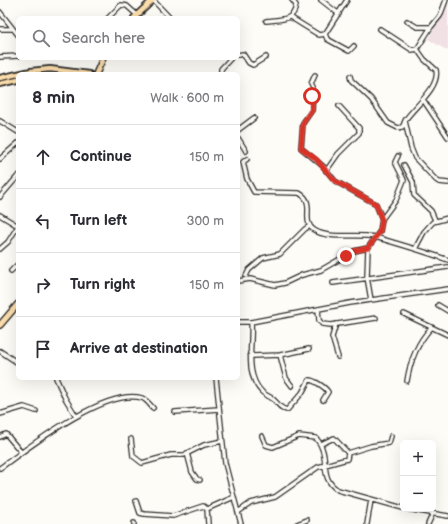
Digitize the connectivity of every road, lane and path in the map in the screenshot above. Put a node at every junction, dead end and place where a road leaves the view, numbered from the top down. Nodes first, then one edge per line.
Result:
1 (153, 0) edge
2 (292, 0) edge
3 (299, 0) edge
4 (320, 0) edge
5 (347, 0) edge
6 (446, 0) edge
7 (296, 5) junction
8 (0, 12) edge
9 (339, 14) junction
10 (110, 16) edge
11 (135, 16) edge
12 (137, 16) edge
13 (168, 16) edge
14 (290, 17) junction
15 (266, 21) dead end
16 (407, 21) dead end
17 (431, 27) junction
18 (0, 29) edge
19 (13, 29) junction
20 (380, 29) dead end
21 (16, 33) edge
22 (325, 34) junction
23 (354, 46) dead end
24 (416, 50) junction
25 (240, 55) edge
26 (16, 56) edge
27 (0, 57) edge
28 (266, 57) dead end
29 (102, 60) edge
30 (229, 60) edge
31 (27, 72) edge
32 (73, 72) edge
33 (97, 72) edge
34 (221, 72) edge
35 (16, 74) edge
36 (315, 75) dead end
37 (350, 76) dead end
38 (0, 78) edge
39 (16, 80) edge
40 (0, 84) edge
41 (424, 101) junction
42 (339, 106) dead end
43 (254, 118) dead end
44 (405, 120) junction
45 (0, 121) edge
46 (240, 128) edge
47 (16, 131) edge
48 (448, 134) edge
49 (240, 141) edge
50 (16, 145) edge
51 (246, 151) dead end
52 (398, 156) dead end
53 (0, 159) edge
54 (247, 159) dead end
55 (404, 165) dead end
56 (326, 170) junction
57 (16, 178) edge
58 (448, 183) edge
59 (402, 188) junction
60 (412, 188) junction
61 (0, 197) edge
62 (0, 215) edge
63 (448, 218) edge
64 (382, 220) junction
65 (435, 220) junction
66 (16, 225) edge
67 (310, 226) junction
68 (16, 230) edge
69 (14, 235) joint
70 (374, 237) junction
71 (368, 248) junction
72 (0, 249) edge
73 (415, 249) junction
74 (448, 260) edge
75 (16, 266) edge
76 (448, 267) edge
77 (11, 271) dead end
78 (246, 276) dead end
79 (367, 277) junction
80 (240, 281) edge
81 (333, 283) dead end
82 (448, 289) edge
83 (371, 300) junction
84 (438, 305) dead end
85 (16, 306) edge
86 (318, 309) junction
87 (448, 311) edge
88 (404, 314) dead end
89 (376, 318) dead end
90 (240, 322) edge
91 (251, 322) junction
92 (336, 324) junction
93 (0, 325) edge
94 (431, 328) junction
95 (448, 335) edge
96 (309, 349) dead end
97 (0, 351) edge
98 (250, 352) junction
99 (280, 355) junction
100 (338, 357) dead end
101 (16, 362) edge
102 (57, 380) edge
103 (216, 380) edge
104 (407, 381) dead end
105 (292, 386) dead end
106 (323, 400) dead end
107 (153, 408) dead end
108 (219, 409) junction
109 (36, 411) dead end
110 (174, 412) dead end
111 (0, 414) edge
112 (76, 416) junction
113 (262, 436) dead end
114 (391, 436) dead end
115 (0, 437) edge
116 (131, 439) dead end
117 (222, 442) junction
118 (321, 444) junction
119 (21, 452) junction
120 (187, 454) junction
121 (348, 454) junction
122 (326, 464) junction
123 (0, 468) edge
124 (200, 480) dead end
125 (234, 497) junction
126 (371, 500) junction
127 (136, 501) dead end
128 (400, 507) edge
129 (207, 509) junction
130 (238, 512) junction
131 (426, 512) edge
132 (433, 513) junction
133 (448, 516) edge
134 (307, 520) dead end
135 (208, 524) edge
136 (241, 524) edge
137 (297, 524) edge
138 (366, 524) edge
139 (428, 524) edge

1 - 12 highway
1 - 13 street
2 - 7 street
3 - 7 street
4 - 9 street
5 - 9 street
6 - 17 street
7 - 14 street
8 - 19 street
9 - 22 street
10 - 11 street
14 - 15 street
14 - 22 street
16 - 17 street
17 - 24 street
18 - 19 street
19 - 21 street
20 - 24 street
22 - 23 street
24 - 41 street
25 - 28 street
26 - 27 street
29 - 33 highway
30 - 34 street
31 - 32 main road
35 - 38 main road
36 - 56 street
37 - 44 street
39 - 40 main road
41 - 44 street
41 - 48 street
42 - 56 street
43 - 46 street
44 - 58 street
45 - 47 street
49 - 51 street
50 - 53 street
52 - 59 street
54 - 67 street
55 - 60 street
56 - 64 street
57 - 61 street
59 - 60 street
59 - 64 street
60 - 65 street
62 - 66 street
63 - 65 street
64 - 70 street
65 - 73 street
67 - 70 street
67 - 78 street
68 - 69 street
69 - 72 street
70 - 71 street
70 - 73 street
71 - 79 street
71 - 80 street
73 - 74 street
75 - 77 street
76 - 79 street
79 - 81 street
79 - 83 street
82 - 83 street
83 - 86 street
84 - 87 street
85 - 93 highway
86 - 91 street
86 - 92 street
88 - 94 street
89 - 92 street
90 - 91 street
91 - 98 street
92 - 100 street
94 - 95 street
94 - 104 street
96 - 99 street
97 - 101 street
98 - 99 street
98 - 106 street
99 - 105 street
102 - 112 street
103 - 108 street
107 - 112 street
108 - 110 street
108 - 117 street
109 - 111 street
112 - 119 street
113 - 118 street
114 - 121 street
115 - 119 street
116 - 120 street
117 - 120 street
117 - 125 street
118 - 121 street
118 - 122 street
119 - 123 street
120 - 124 street
121 - 122 street
122 - 126 street
122 - 130 street
125 - 129 street
125 - 130 street
126 - 128 street
126 - 138 street
127 - 129 street
129 - 135 street
130 - 136 street
131 - 132 street
132 - 133 street
132 - 139 street
134 - 137 street

